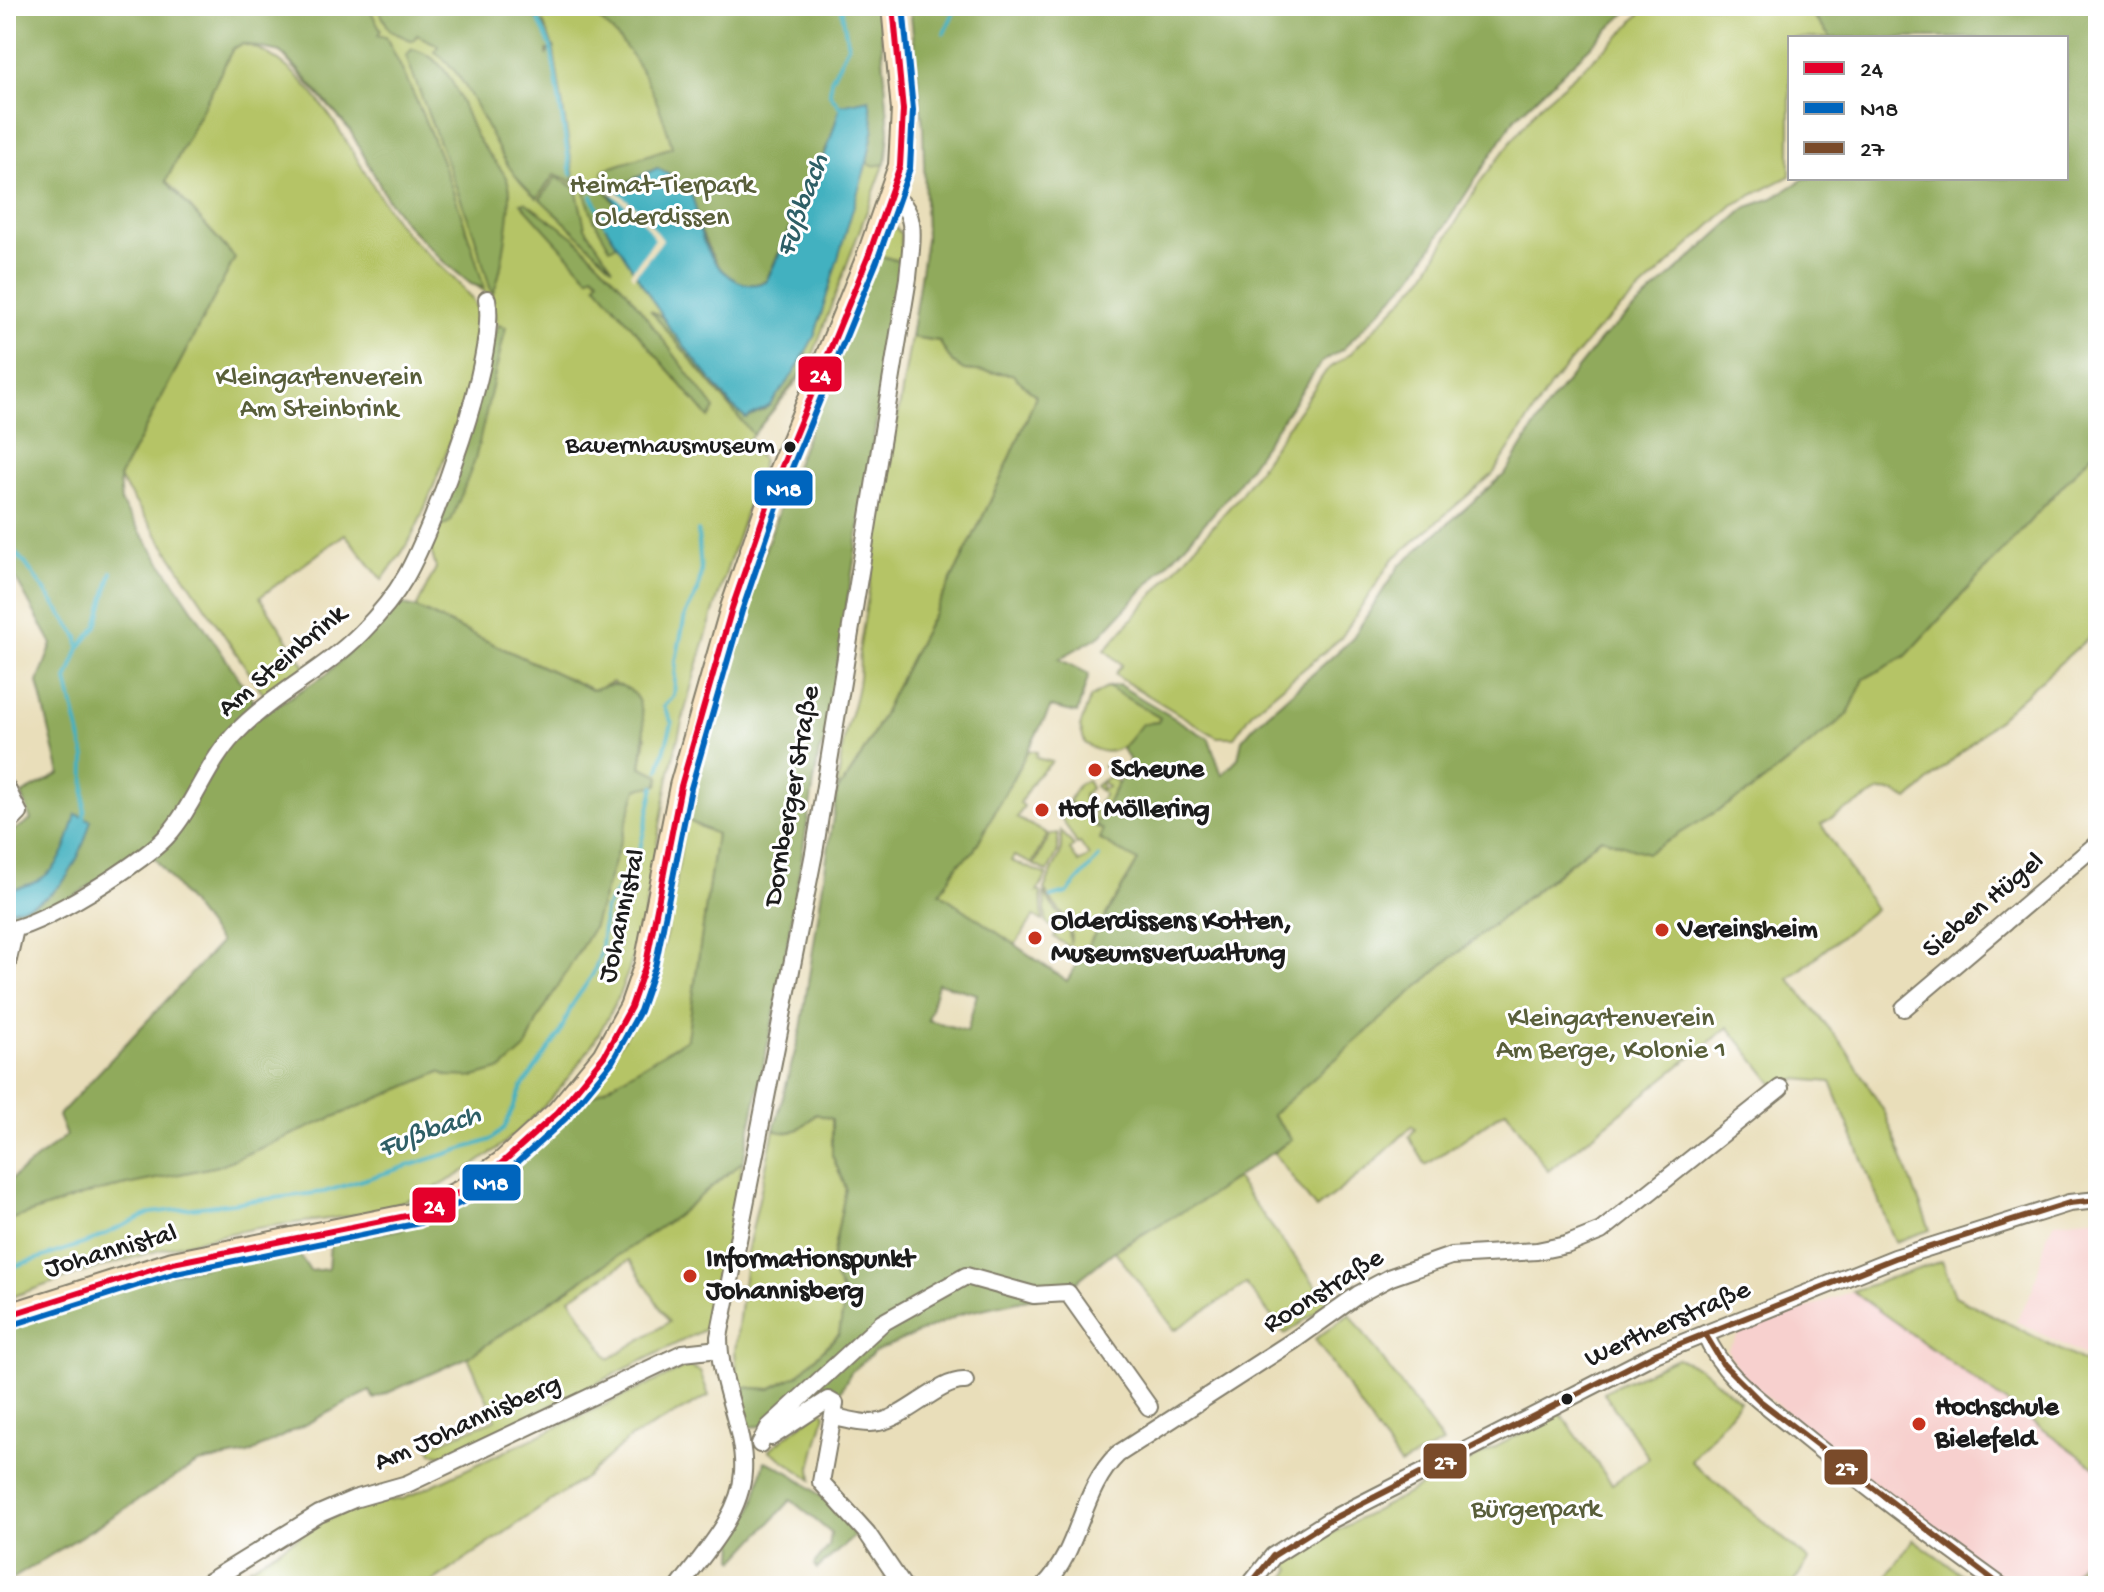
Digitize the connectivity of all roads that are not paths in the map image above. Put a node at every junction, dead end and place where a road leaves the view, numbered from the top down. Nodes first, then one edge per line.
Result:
1 (893, 6) edge
2 (890, 196) junction
3 (487, 299) dead end
4 (6, 787) edge
5 (6, 826) edge
6 (2098, 843) edge
7 (10, 930) edge
8 (6, 968) edge
9 (1904, 1008) dead end
10 (1780, 1088) dead end
11 (2098, 1200) edge
12 (6, 1316) edge
13 (1705, 1334) junction
14 (719, 1349) junction
15 (965, 1381) dead end
16 (1149, 1407) dead end
17 (833, 1409) junction
18 (760, 1444) junction
19 (741, 1452) junction
20 (202, 1586) edge
21 (680, 1586) edge
22 (903, 1586) edge
23 (1044, 1586) edge
24 (1249, 1586) edge
25 (2001, 1586) edge

1 - 2 main road
2 - 12 main road, Johannistal
2 - 14 street, Dornberger Straße
3 - 7 street, Am Steinbrink
4 - 5 street
6 - 9 street, Sieben Hügel
7 - 8 street
10 - 23 street, Roonstraße
11 - 13 street, Wertherstraße
13 - 24 street, Wertherstraße
13 - 25 street
14 - 19 street, Dornberger Straße
14 - 20 street, Am Johannisberg
15 - 17 street
16 - 18 street
17 - 18 street
17 - 22 street
18 - 19 street
19 - 21 street, Dornberger Straße

